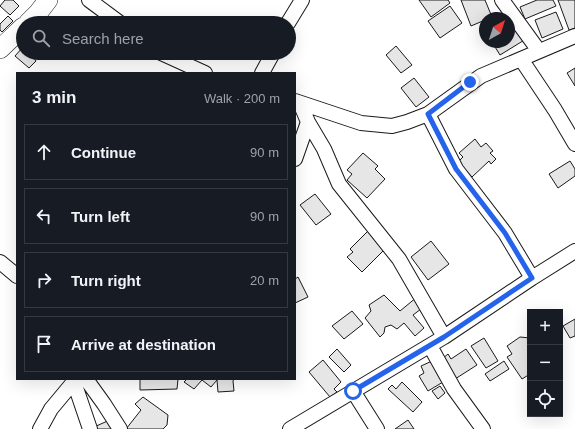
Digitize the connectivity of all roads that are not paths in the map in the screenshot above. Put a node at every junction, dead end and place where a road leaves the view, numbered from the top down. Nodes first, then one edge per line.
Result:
1 (48, 0) edge
2 (89, 0) edge
3 (302, 0) edge
4 (502, 0) edge
5 (36, 16) edge
6 (111, 16) edge
7 (292, 16) edge
8 (16, 34) edge
9 (575, 36) edge
10 (0, 49) edge
11 (539, 51) junction
12 (521, 59) junction
13 (176, 60) edge
14 (269, 60) edge
15 (203, 72) edge
16 (263, 72) edge
17 (297, 102) edge
18 (428, 114) junction
19 (308, 122) junction
20 (575, 144) edge
21 (296, 156) edge
22 (575, 251) edge
23 (0, 262) edge
24 (16, 275) edge
25 (532, 278) junction
26 (444, 337) junction
27 (430, 346) junction
28 (78, 380) edge
29 (353, 391) junction
30 (40, 429) edge
31 (90, 429) edge
32 (120, 429) edge
33 (290, 429) edge
34 (377, 429) edge
35 (483, 429) edge

1 - 5 street
2 - 6 street
3 - 7 street
4 - 11 street
8 - 10 street
9 - 11 street
11 - 12 street
12 - 18 street
12 - 20 street
13 - 15 street
14 - 16 street
17 - 18 street
17 - 19 street
18 - 25 street
19 - 21 street
19 - 26 street
22 - 25 street
23 - 24 street
25 - 26 street
26 - 27 street
27 - 29 street
27 - 35 street
28 - 30 street
28 - 31 street
28 - 32 street
29 - 33 street
29 - 34 street

